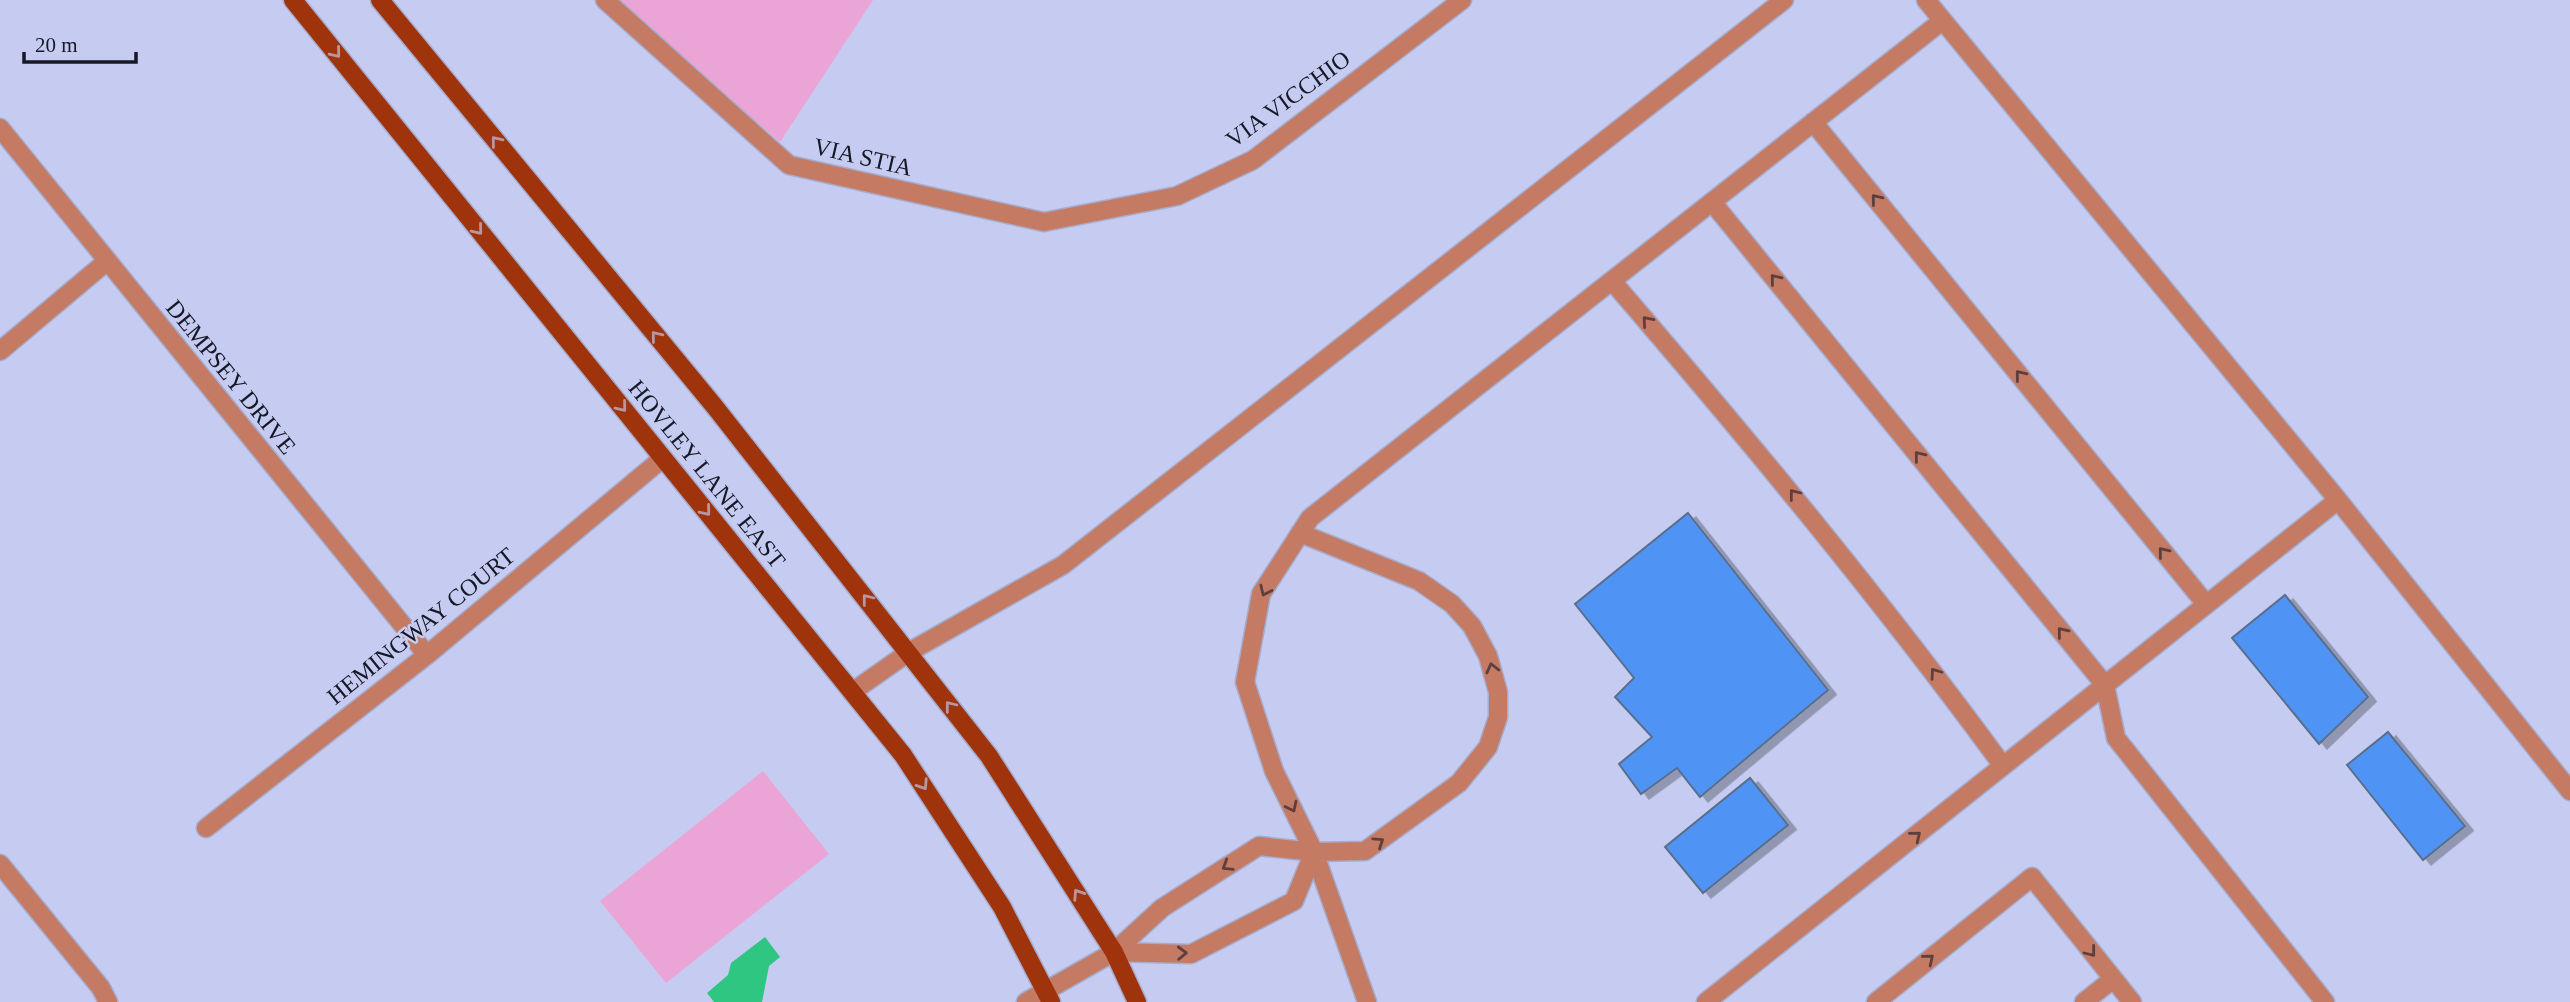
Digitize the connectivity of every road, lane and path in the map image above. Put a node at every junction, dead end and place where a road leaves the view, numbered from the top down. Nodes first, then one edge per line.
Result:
1 (293, 0) edge
2 (380, 0) edge
3 (605, 0) edge
4 (1462, 0) edge
5 (1784, 0) edge
6 (1926, 0) edge
7 (1942, 21) junction
8 (1813, 122) junction
9 (0, 128) edge
10 (1712, 202) junction
11 (1045, 222) joint
12 (106, 262) junction
13 (1612, 281) junction
14 (0, 351) edge
15 (663, 458) junction
16 (2338, 500) junction
17 (1300, 533) junction
18 (2206, 604) junction
19 (909, 652) junction
20 (427, 655) junction
21 (2105, 685) junction
22 (852, 692) junction
23 (2003, 766) junction
24 (2569, 788) edge
25 (206, 828) dead end
26 (1314, 852) junction
27 (0, 864) edge
28 (1114, 952) junction
29 (2113, 979) junction
30 (1049, 996) edge
31 (108, 1002) edge
32 (1026, 1002) edge
33 (1136, 1002) edge
34 (1367, 1002) edge
35 (1706, 1002) edge
36 (1876, 1002) edge
37 (2084, 1002) edge
38 (2132, 1002) edge
39 (2326, 1002) edge

1 -> 15 main road, HOVLEY LANE EAST
19 -> 2 main road, HOVLEY LANE EAST
3 - 11 street, VIA STIA
4 - 11 street, VIA VICCHIO
5 - 19 street
6 - 7 street
7 - 8 street
7 - 16 street
8 - 10 street
18 -> 8 street
9 - 12 street, DEMPSEY DRIVE
10 - 13 street
21 -> 10 street
12 - 14 street
12 - 20 street, DEMPSEY DRIVE
13 - 17 street
23 -> 13 street
15 - 20 street, HEMINGWAY COURT
15 -> 22 main road, HOVLEY LANE EAST
16 - 18 street
16 - 24 street
17 -> 26 street
26 -> 17 street
18 - 21 street
19 - 22 street
28 -> 19 main road, HOVLEY LANE EAST
20 - 25 street, HEMINGWAY COURT
21 - 23 street
21 - 39 street
22 -> 30 main road, HOVLEY LANE EAST
35 -> 23 street
26 -> 28 street
28 -> 26 street
26 - 34 street
27 - 31 street
28 - 30 street
28 - 33 main road, HOVLEY LANE EAST
36 -> 29 street
29 - 37 street
29 - 38 street
30 - 32 street

